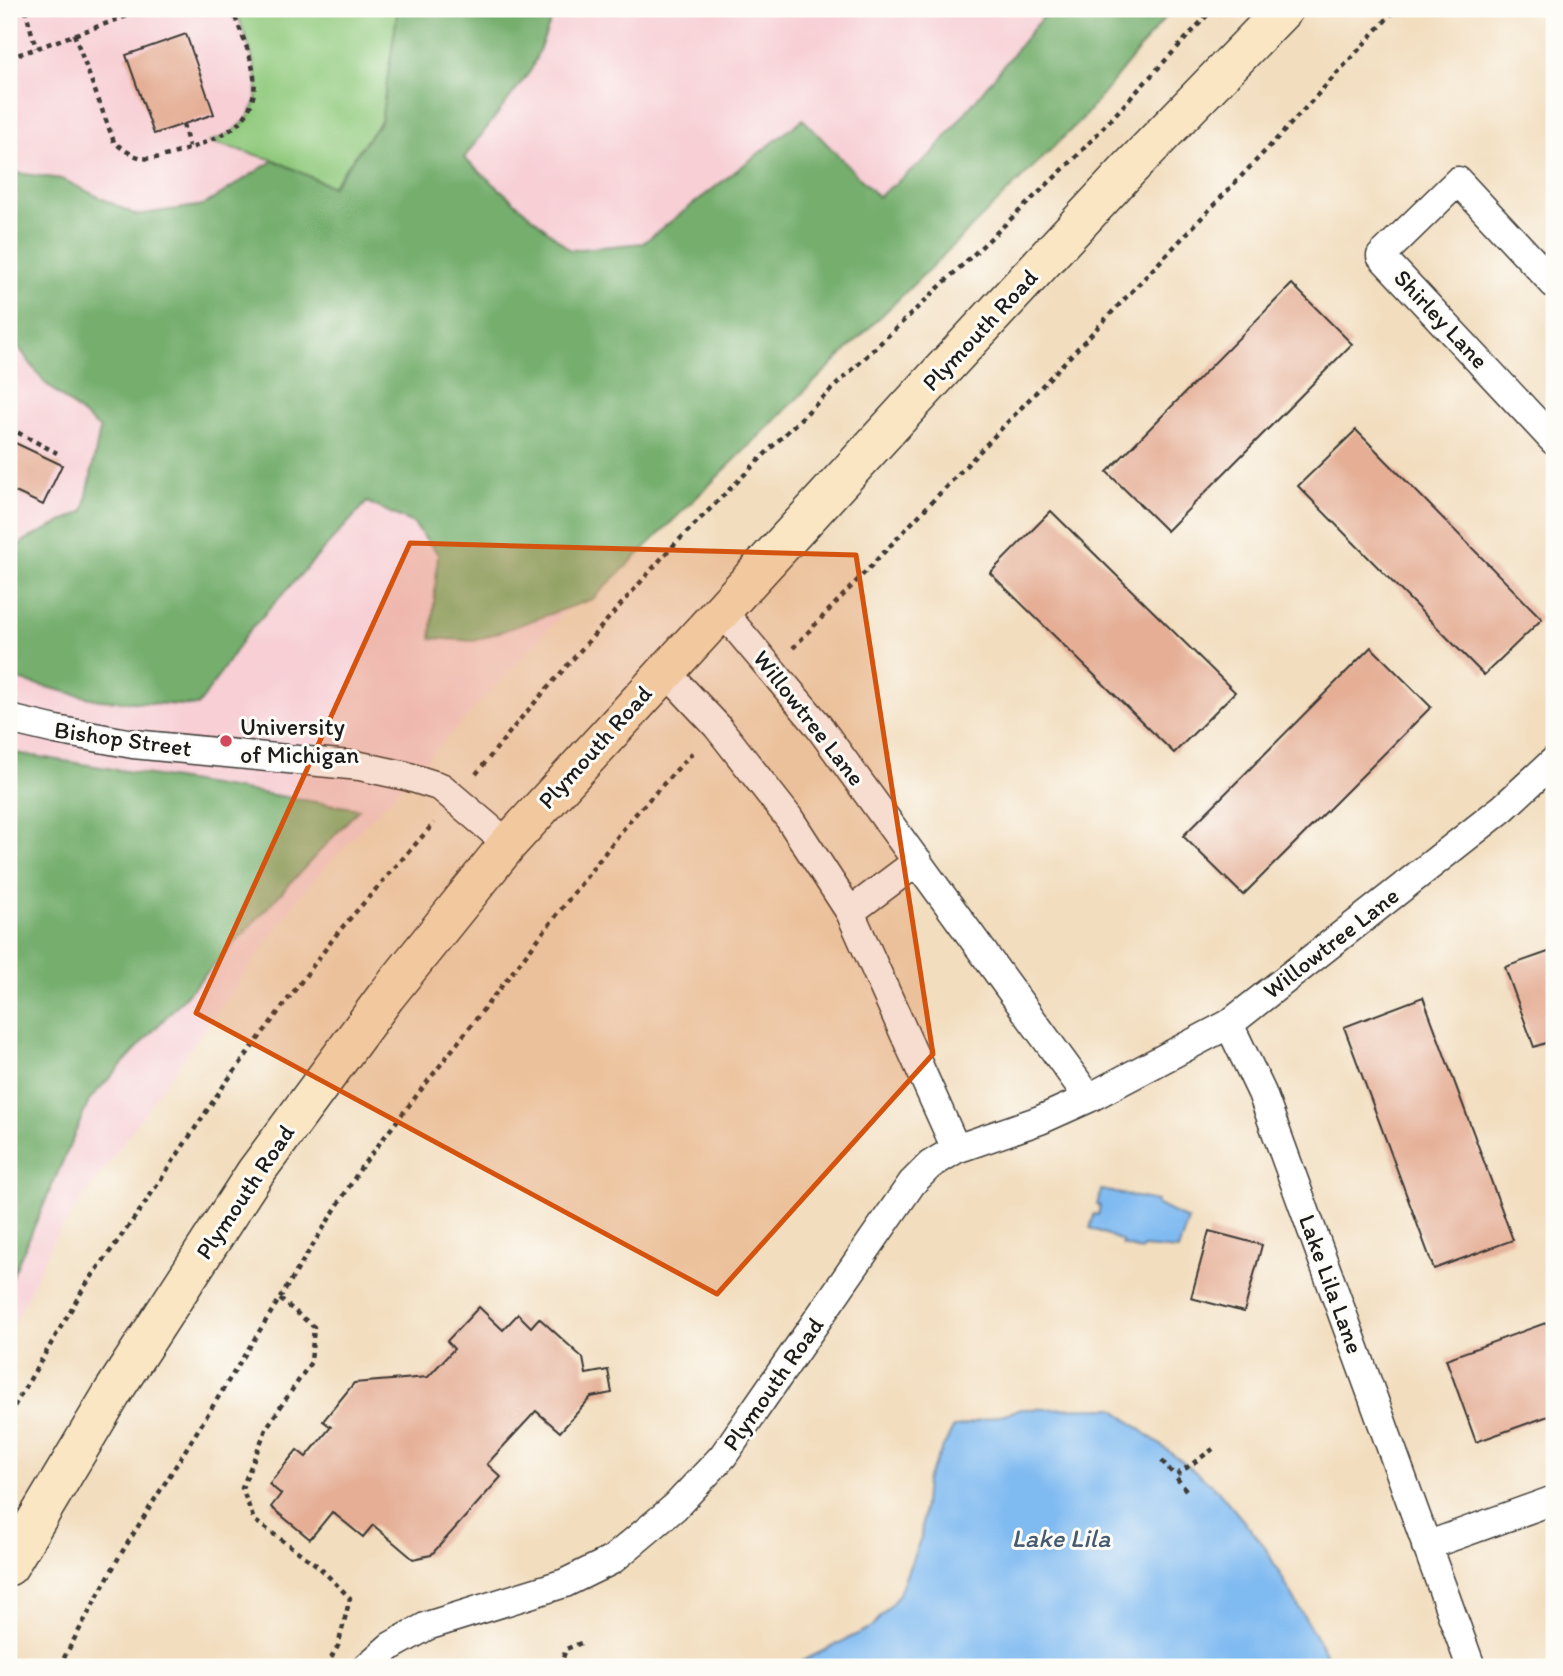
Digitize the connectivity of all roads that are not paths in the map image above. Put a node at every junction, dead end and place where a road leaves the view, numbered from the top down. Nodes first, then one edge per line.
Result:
1 (1284, 9) edge
2 (1554, 284) edge
3 (1554, 441) edge
4 (722, 611) junction
5 (665, 671) junction
6 (9, 719) edge
7 (1554, 761) edge
8 (508, 844) junction
9 (918, 862) junction
10 (850, 912) junction
11 (1229, 1024) junction
12 (1089, 1098) junction
13 (956, 1149) junction
14 (1554, 1500) edge
15 (1426, 1546) junction
16 (9, 1566) edge
17 (367, 1667) edge
18 (1471, 1667) edge

1 - 4 main road, Plymouth Road
2 - 3 street, Shirley Lane
4 - 5 main road, Plymouth Road
4 - 9 street, Willowtree Lane
5 - 8 main road, Plymouth Road
5 - 10 street
6 - 8 street, Bishop Street
7 - 11 street, Willowtree Lane
8 - 16 main road, Plymouth Road
9 - 10 street
9 - 12 street, Willowtree Lane
10 - 13 street
11 - 12 street, Willowtree Lane
11 - 15 street, Lake Lila Lane
12 - 13 street, Willowtree Lane
13 - 17 street, Plymouth Road
14 - 15 street
15 - 18 street, Lake Lila Lane

